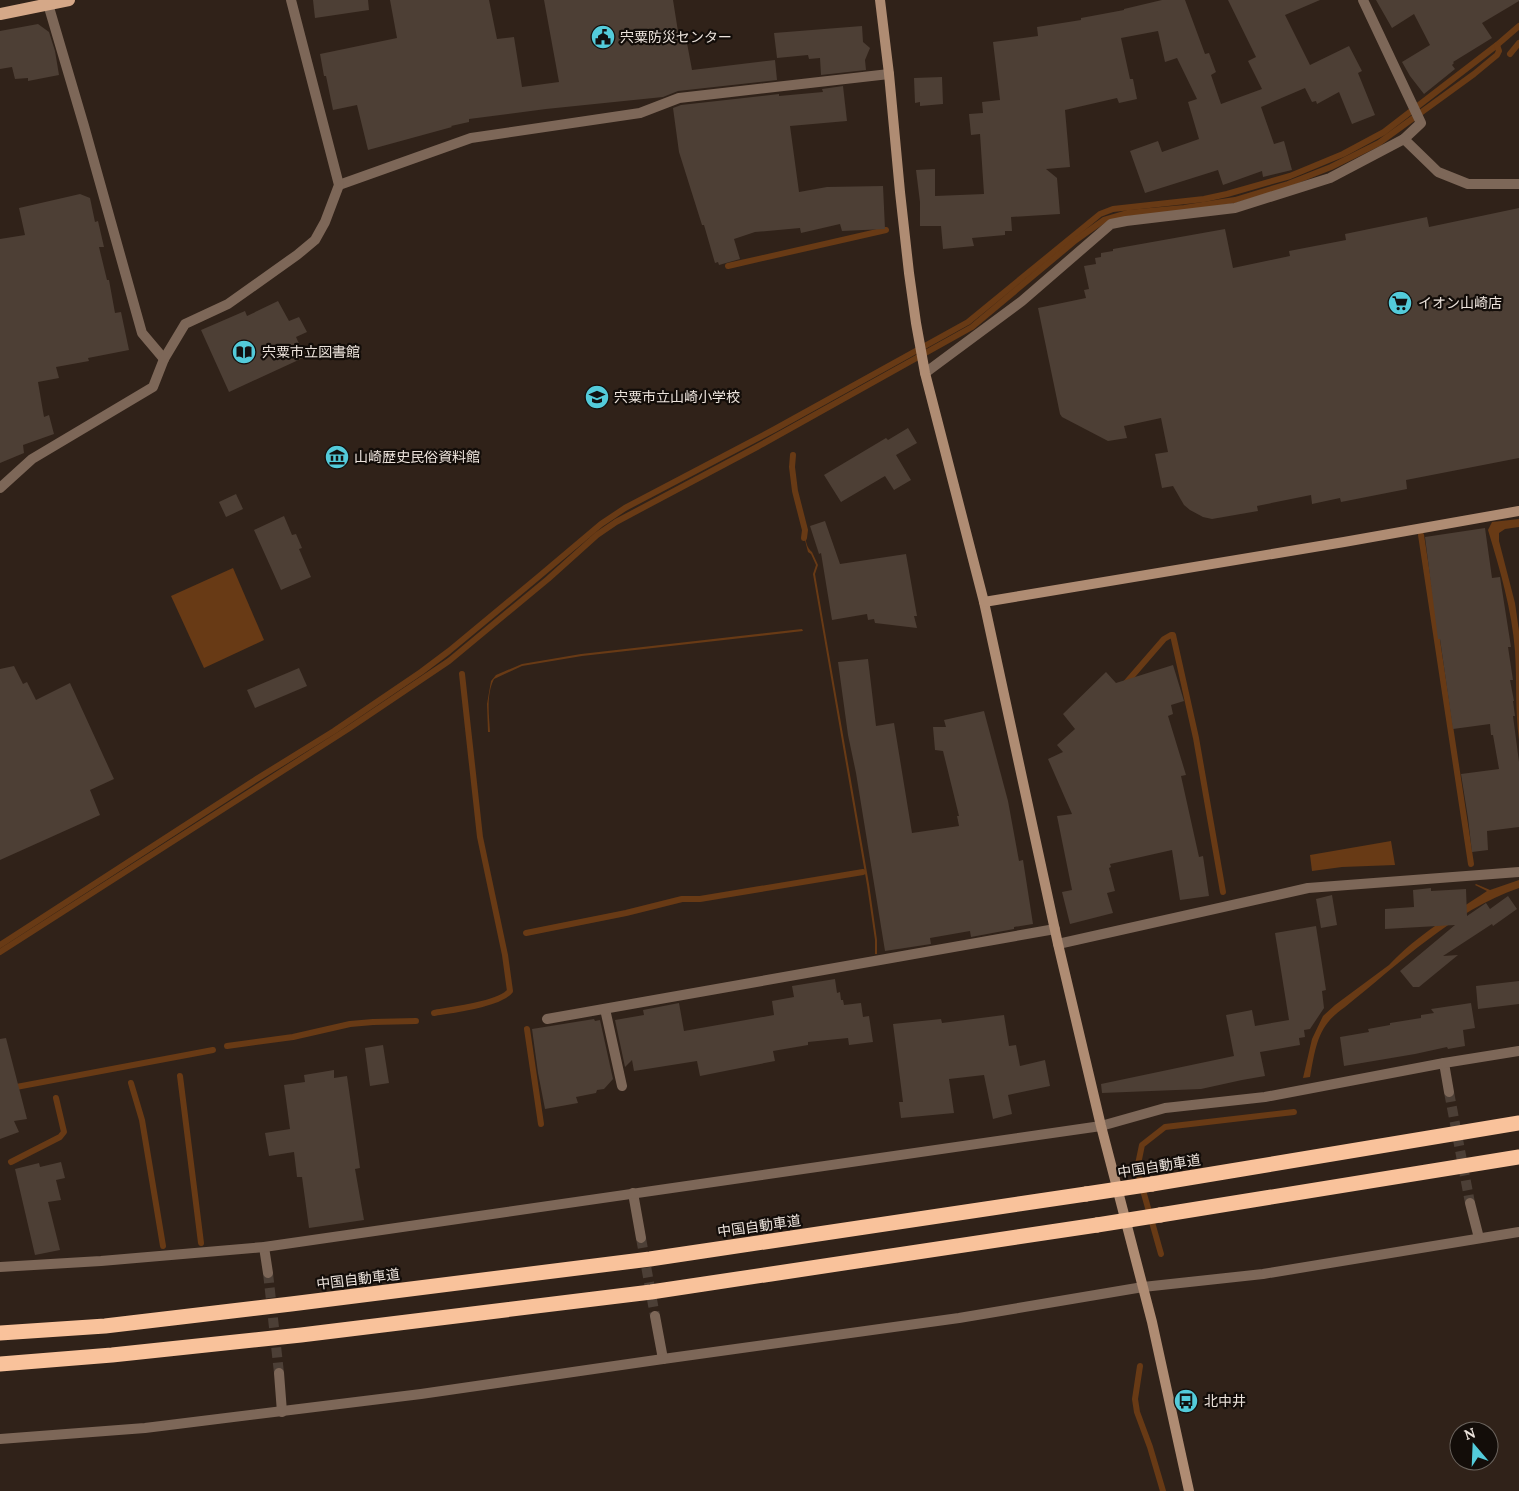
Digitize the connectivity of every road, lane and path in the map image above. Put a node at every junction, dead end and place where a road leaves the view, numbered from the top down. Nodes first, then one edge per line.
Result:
1 (69, 0) edge
2 (291, 0) edge
3 (880, 0) edge
4 (1363, 0) edge
5 (48, 4) junction
6 (0, 14) edge
7 (889, 74) junction
8 (1404, 139) junction
9 (1519, 184) edge
10 (339, 185) junction
11 (164, 359) junction
12 (925, 373) junction
13 (0, 488) edge
14 (1519, 511) edge
15 (984, 602) junction
16 (1519, 872) edge
17 (1055, 929) junction
18 (1058, 944) junction
19 (604, 1009) junction
20 (548, 1019) dead end
21 (1519, 1051) edge
22 (1444, 1063) junction
23 (622, 1086) dead end
24 (1449, 1092) tunnel mouth
25 (1519, 1123) edge
26 (1101, 1126) junction
27 (1519, 1157) edge
28 (633, 1193) junction
29 (1470, 1203) tunnel mouth
30 (1519, 1232) edge
31 (641, 1238) tunnel mouth
32 (1479, 1238) junction
33 (264, 1246) junction
34 (0, 1267) edge
35 (268, 1272) tunnel mouth
36 (1142, 1287) junction
37 (655, 1316) tunnel mouth
38 (0, 1333) edge
39 (663, 1359) junction
40 (0, 1364) edge
41 (279, 1373) tunnel mouth
42 (282, 1412) junction
43 (0, 1439) edge
44 (1190, 1491) edge

1 - 5 main road
2 - 10 street
3 - 7 street
4 - 8 street
5 - 6 main road
5 - 11 street
7 - 10 street
7 - 12 street
8 - 9 street
8 - 12 street
10 - 11 street
11 - 13 street
12 - 15 street
14 - 15 street
15 - 17 street
16 - 18 street
17 - 18 street
17 - 19 street
18 - 26 street
19 - 20 street
19 - 23 street
21 - 22 street
22 - 24 street
22 - 26 street
25 - 38 highway, 中国自動車道, bridge
26 - 28 street
26 - 36 street
27 - 40 highway, bridge
28 - 31 street
28 - 33 street
29 - 32 street
30 - 32 street
32 - 36 street
33 - 34 street
33 - 35 street
36 - 39 street
36 - 44 street
37 - 39 street
39 - 42 street
41 - 42 street
42 - 43 street

